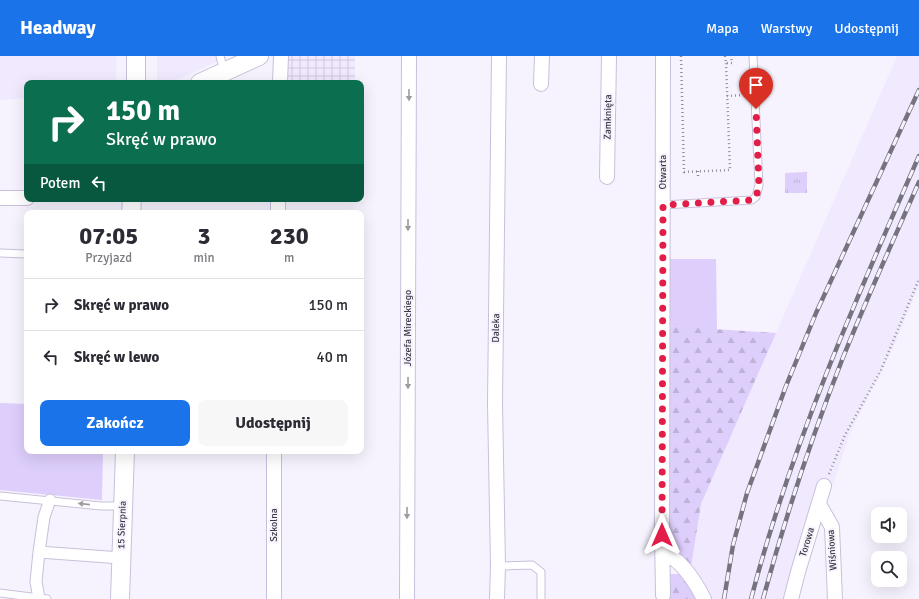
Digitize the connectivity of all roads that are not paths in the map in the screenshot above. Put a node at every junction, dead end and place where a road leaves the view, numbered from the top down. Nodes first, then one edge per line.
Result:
1 (136, 56) edge
2 (259, 56) edge
3 (281, 56) edge
4 (409, 56) edge
5 (499, 56) edge
6 (542, 56) edge
7 (609, 56) edge
8 (663, 56) edge
9 (753, 56) edge
10 (222, 64) edge
11 (136, 80) edge
12 (203, 80) edge
13 (280, 80) edge
14 (542, 84) dead end
15 (607, 177) dead end
16 (0, 198) edge
17 (24, 198) edge
18 (663, 205) junction
19 (0, 253) edge
20 (24, 254) edge
21 (125, 454) edge
22 (274, 454) edge
23 (824, 486) road end
24 (0, 496) edge
25 (50, 500) junction
26 (819, 504) junction
27 (123, 506) junction
28 (39, 552) junction
29 (663, 552) junction
30 (121, 558) junction
31 (498, 566) junction
32 (0, 593) edge
33 (663, 595) dead end
34 (43, 598) edge
35 (120, 599) edge
36 (274, 599) edge
37 (407, 599) edge
38 (497, 599) edge
39 (541, 599) edge
40 (704, 599) edge
41 (791, 599) edge
42 (835, 599) edge

1 - 11 street
2 - 10 street
3 - 13 street
4 -> 37 street, Józefa Mireckiego
5 - 31 street, Daleka
6 - 14 street
7 - 15 street, Zamknięta
8 - 18 street, Otwarta
9 - 18 lane
10 - 12 street
16 - 17 street
18 - 29 street, Otwarta
19 - 20 lane
21 - 27 street, 15 Sierpnia
22 - 36 street, Szkolna
23 - 26 street, Torowa
24 - 25 lane
27 -> 25 lane
25 - 28 street
26 - 41 street, Torowa
26 - 42 street, Wiśniowa
27 - 30 street, 15 Sierpnia
28 - 30 street
28 - 34 street
29 - 33 street, Otwarta
29 - 40 street
30 - 35 street, 15 Sierpnia
31 - 38 street, Daleka
31 - 39 lane
32 - 34 lane

